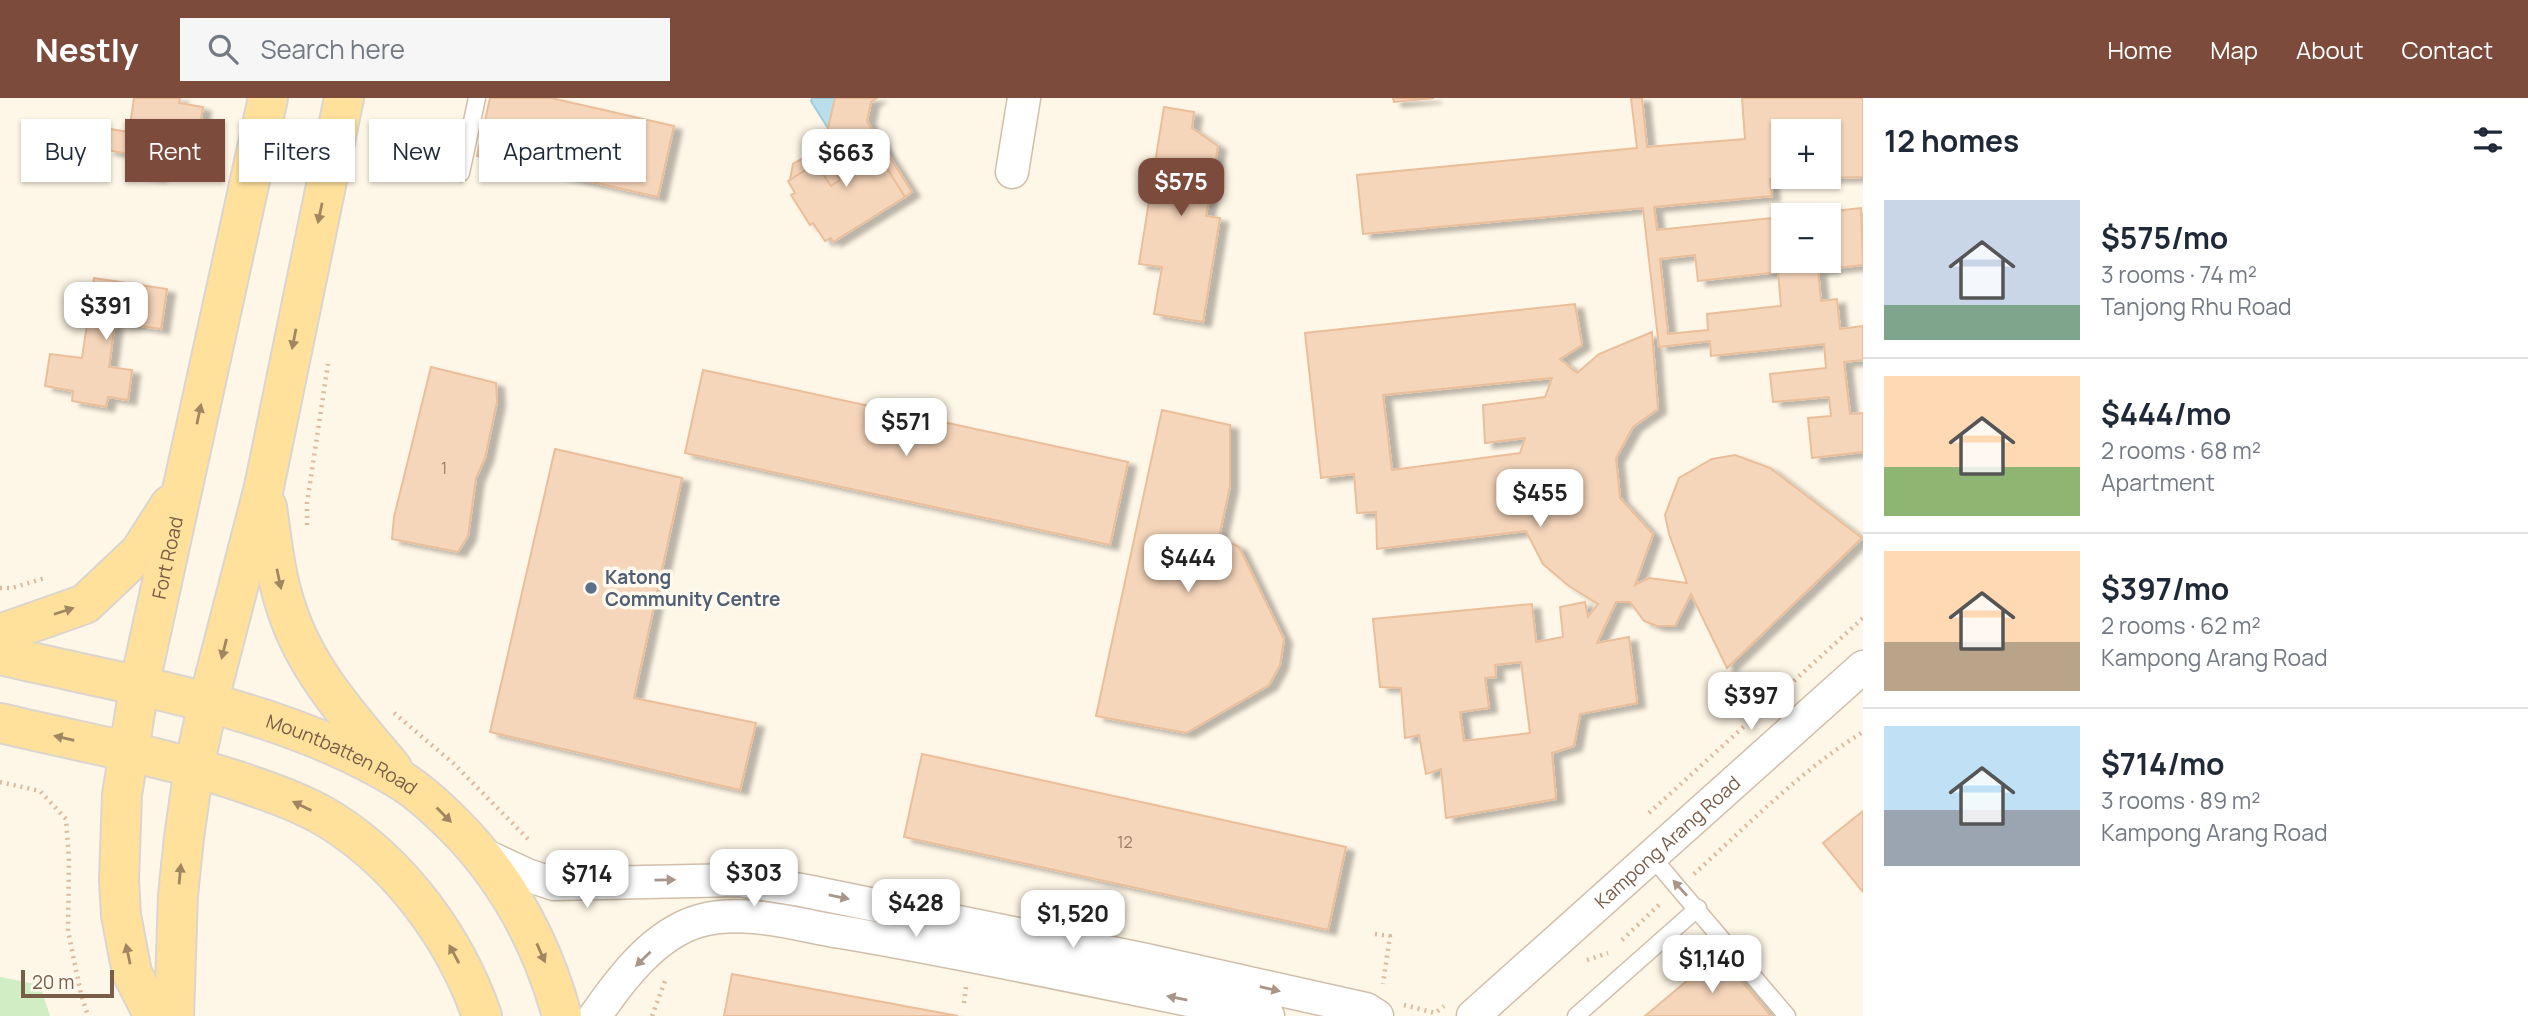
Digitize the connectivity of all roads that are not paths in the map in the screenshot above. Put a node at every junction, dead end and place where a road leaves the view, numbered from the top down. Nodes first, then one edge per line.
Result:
1 (268, 98) edge
2 (344, 98) edge
3 (477, 98) edge
4 (1024, 98) edge
5 (465, 154) edge
6 (1012, 172) dead end
7 (185, 480) junction
8 (264, 487) junction
9 (0, 634) edge
10 (0, 655) edge
11 (1863, 667) edge
12 (139, 687) junction
13 (208, 703) junction
14 (0, 723) edge
15 (128, 752) junction
16 (194, 767) junction
17 (404, 782) junction
18 (480, 853) junction
19 (1652, 857) junction
20 (1698, 908) junction
21 (1384, 1002) edge
22 (1470, 1011) edge
23 (154, 1016) edge
24 (174, 1016) edge
25 (482, 1016) edge
26 (562, 1016) edge
27 (595, 1016) edge
28 (1268, 1016) edge
29 (1576, 1016) edge
30 (1787, 1016) edge

7 -> 1 main road, Fort Road
2 -> 8 main road
3 - 5 lane
4 - 6 street
9 -> 7 main road
7 - 12 main road, Fort Road
8 -> 13 main road
8 -> 17 main road
10 - 12 main road, Mountbatten Road
11 - 19 street, Kampong Arang Road
12 - 13 main road, Mountbatten Road
12 - 15 main road, Fort Road
13 - 16 main road
13 - 17 main road, Mountbatten Road
15 -> 14 main road
15 - 16 main road
23 -> 15 main road, Fort Road
24 -> 16 main road
25 -> 16 main road
17 -> 18 main road, Mountbatten Road
18 -> 21 street
18 -> 26 main road, Mountbatten Road
20 -> 19 lane
19 - 22 street, Kampong Arang Road
20 - 29 lane
20 - 30 lane
28 -> 27 street

